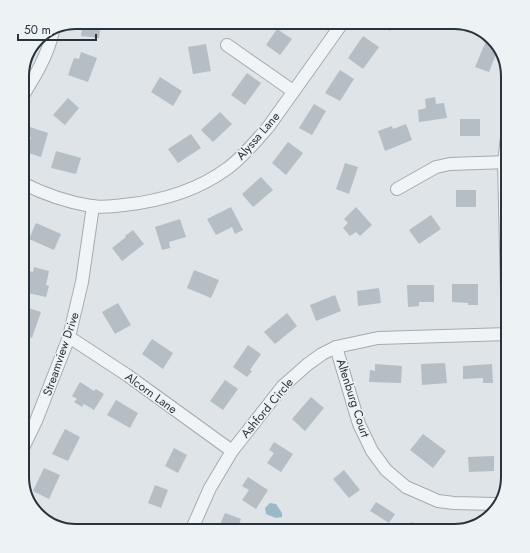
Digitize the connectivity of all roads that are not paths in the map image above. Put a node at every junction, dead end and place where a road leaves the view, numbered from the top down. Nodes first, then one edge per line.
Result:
1 (338, 29) edge
2 (52, 36) edge
3 (227, 45) dead end
4 (29, 85) edge
5 (293, 91) junction
6 (501, 162) edge
7 (29, 186) edge
8 (397, 189) dead end
9 (93, 206) junction
10 (501, 334) edge
11 (69, 337) junction
12 (336, 347) junction
13 (29, 436) edge
14 (232, 451) junction
15 (492, 504) edge
16 (194, 524) edge

1 - 5 street, Alyssa Lane
2 - 4 street
3 - 5 street
5 - 9 street, Alyssa Lane
6 - 8 street
7 - 9 street, Alyssa Lane
9 - 11 street, Streamview Drive
10 - 12 street, Ashford Circle
11 - 13 street, Streamview Drive
11 - 14 street, Alcorn Lane
12 - 14 street, Ashford Circle
12 - 15 street, Altenburg Court
14 - 16 street, Ashford Circle

